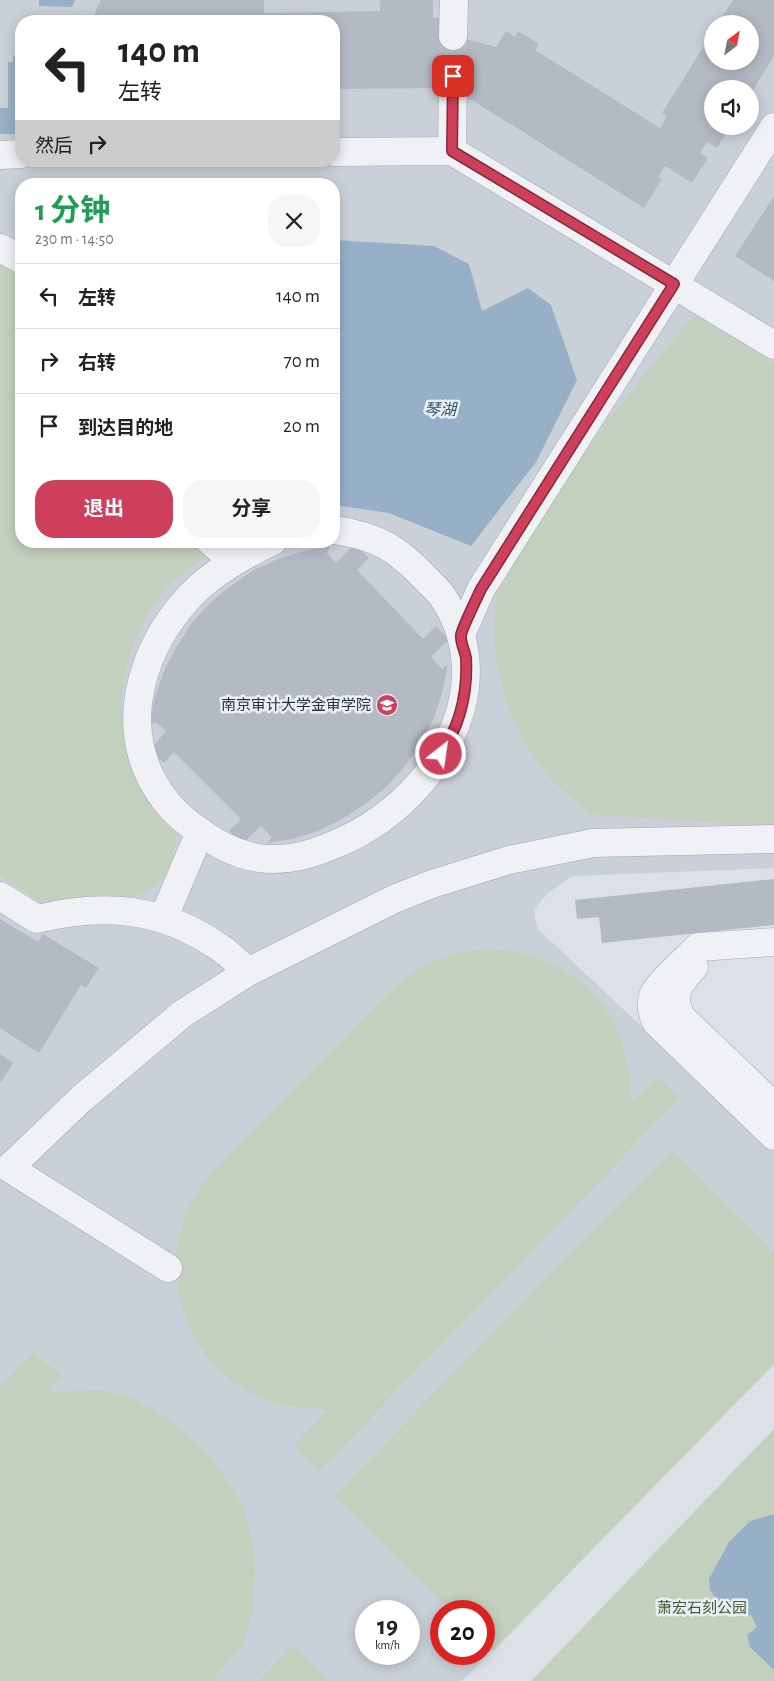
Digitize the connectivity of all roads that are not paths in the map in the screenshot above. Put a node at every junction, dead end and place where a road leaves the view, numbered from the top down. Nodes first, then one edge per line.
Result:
1 (454, 0) edge
2 (453, 36) tunnel mouth
3 (453, 76) tunnel mouth
4 (774, 128) edge
5 (452, 151) junction
6 (340, 152) edge
7 (0, 154) edge
8 (15, 154) edge
9 (0, 248) edge
10 (15, 256) edge
11 (674, 284) junction
12 (774, 345) edge
13 (340, 531) edge
14 (218, 548) edge
15 (259, 548) edge
16 (233, 561) junction
17 (461, 635) junction
18 (200, 832) junction
19 (774, 839) edge
20 (0, 896) edge
21 (163, 919) junction
22 (774, 942) edge
23 (774, 953) edge
24 (248, 972) junction
25 (774, 1106) edge
26 (774, 1136) edge
27 (168, 1268) dead end

1 - 2 lane
3 - 5 lane
4 - 11 lane
5 - 6 lane
5 - 11 lane
7 - 8 lane
9 - 10 lane
11 - 12 lane
11 - 17 lane
13 - 17 lane
14 - 16 lane
15 - 16 lane
16 - 18 lane
17 - 18 lane
18 - 21 lane
19 - 24 lane
20 - 21 lane
21 - 24 lane
22 - 26 lane
23 - 25 lane
24 - 27 lane

